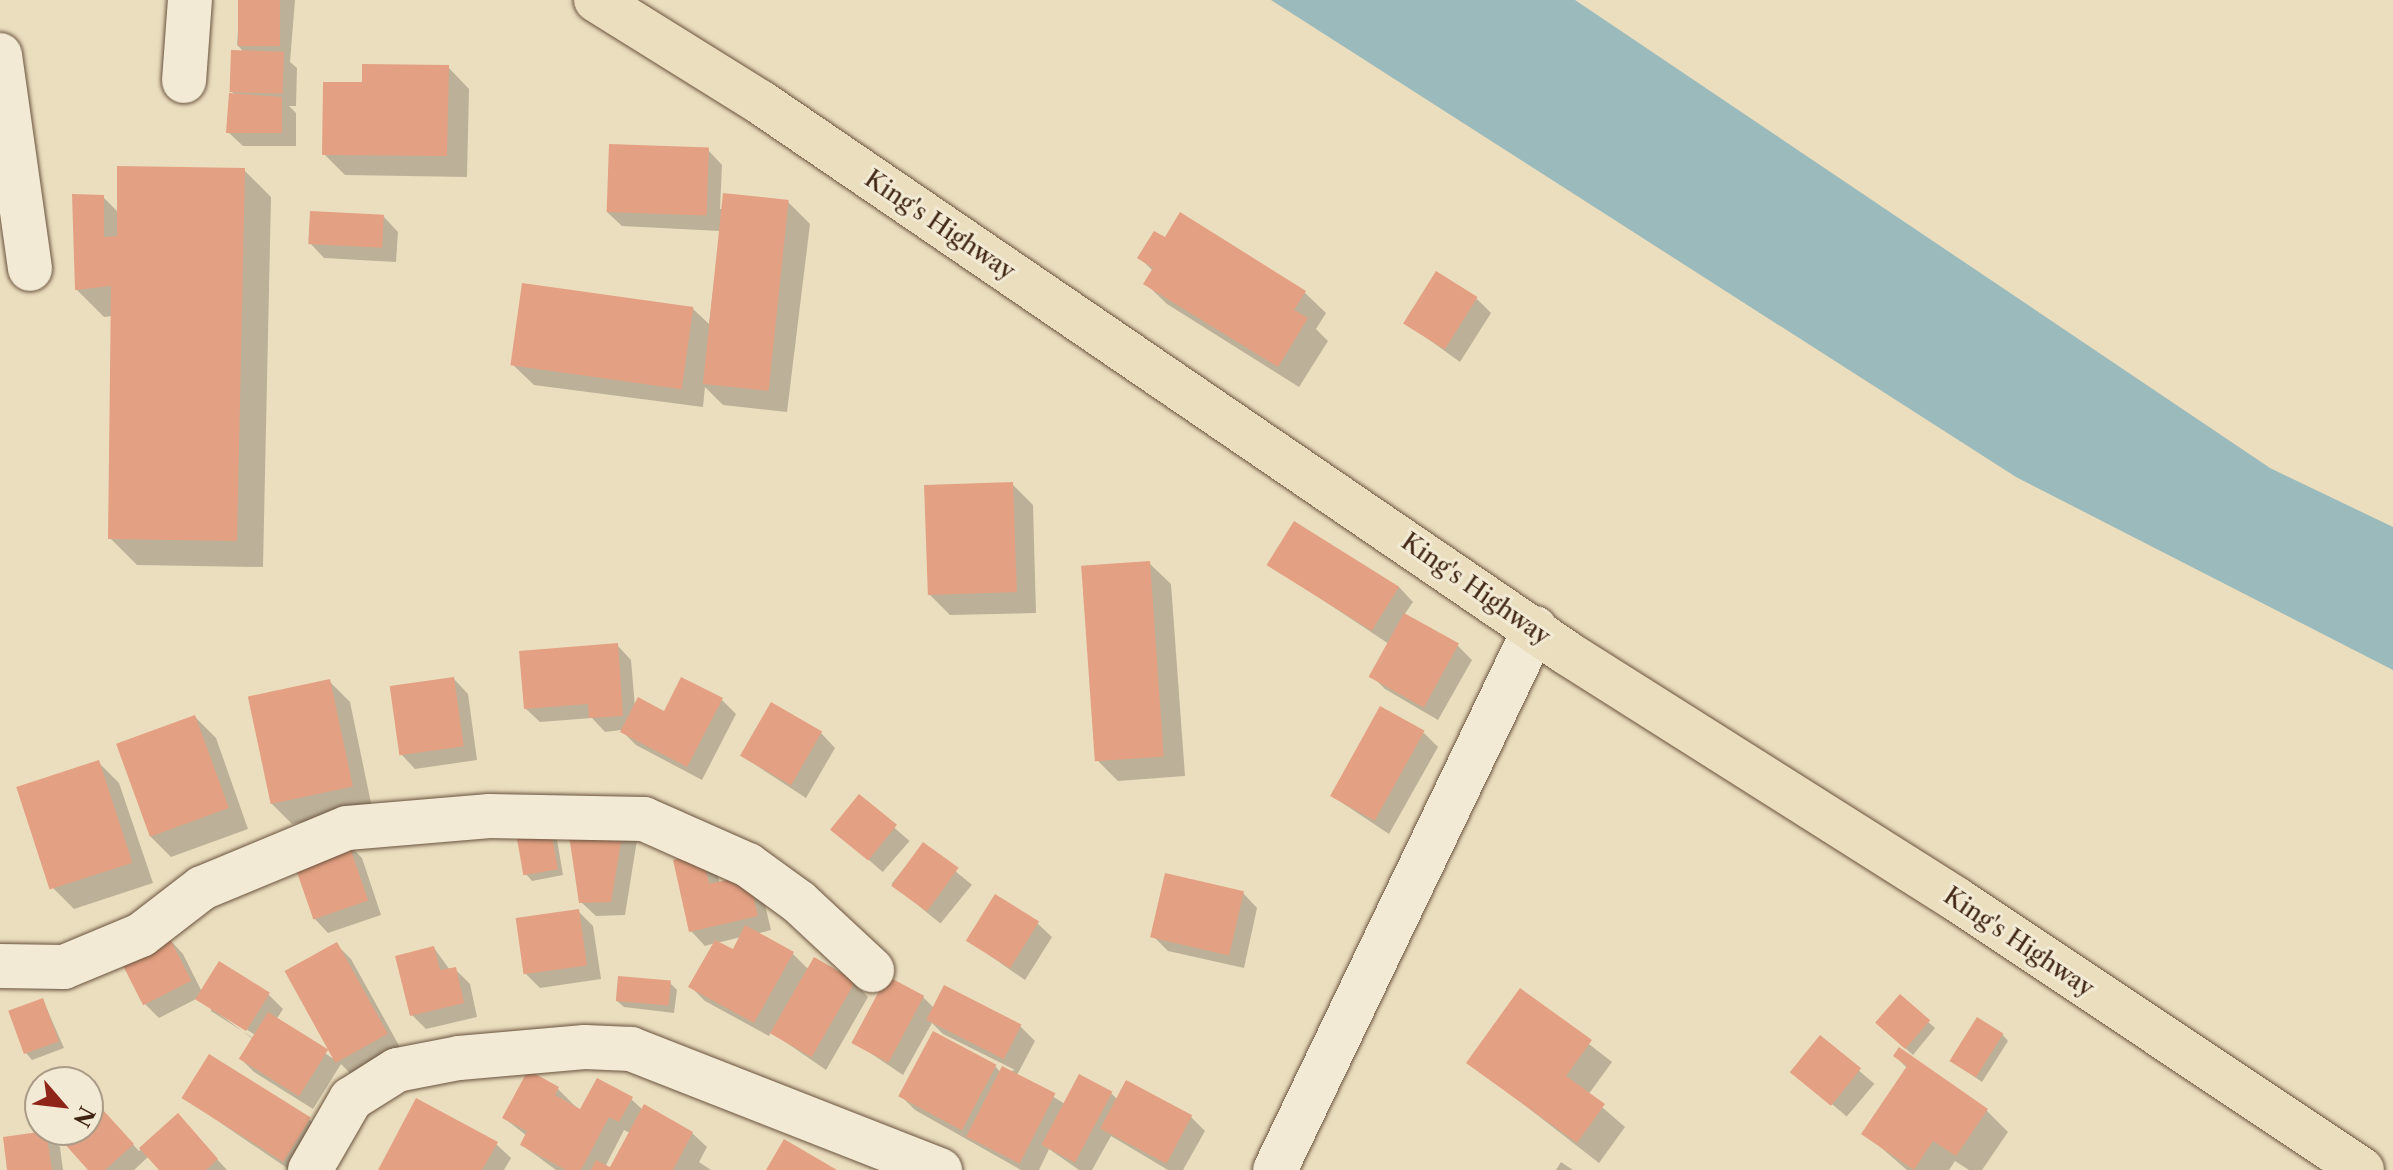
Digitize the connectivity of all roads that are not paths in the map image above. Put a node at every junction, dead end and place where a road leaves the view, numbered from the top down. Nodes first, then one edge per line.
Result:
1 (190, 0) edge
2 (596, 0) edge
3 (0, 55) edge
4 (184, 81) dead end
5 (30, 269) dead end
6 (1535, 628) junction
7 (0, 966) edge
8 (872, 970) dead end
9 (310, 1170) edge
10 (940, 1170) edge
11 (1275, 1170) edge
12 (2362, 1170) edge

1 - 4 street
2 - 6 highway, King's Highway
3 - 5 street
6 - 11 street
6 - 12 highway, King's Highway
7 - 8 street
9 - 10 street

